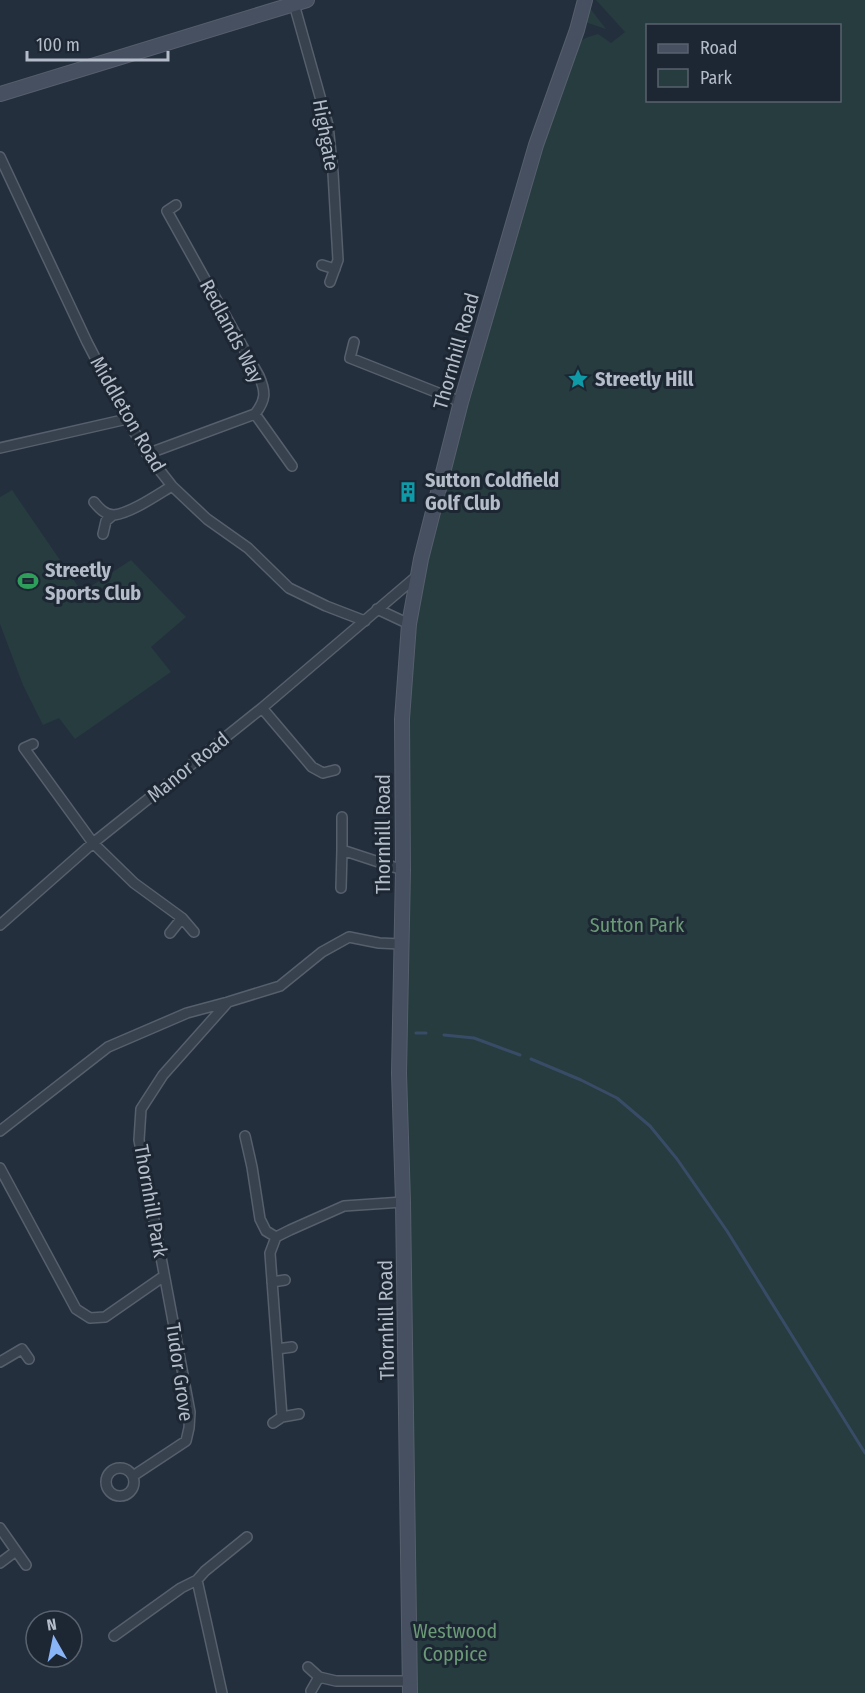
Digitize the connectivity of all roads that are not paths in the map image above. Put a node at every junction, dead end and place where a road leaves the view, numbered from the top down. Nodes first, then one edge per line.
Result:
1 (585, 0) edge
2 (291, 3) edge
3 (0, 94) edge
4 (0, 157) edge
5 (176, 205) dead end
6 (322, 265) dead end
7 (335, 269) junction
8 (330, 282) dead end
9 (354, 342) dead end
10 (460, 402) junction
11 (255, 414) junction
12 (127, 419) junction
13 (0, 448) edge
14 (147, 454) junction
15 (292, 466) dead end
16 (172, 486) junction
17 (94, 502) dead end
18 (113, 515) junction
19 (103, 534) dead end
20 (417, 576) junction
21 (377, 609) junction
22 (365, 621) junction
23 (409, 624) junction
24 (262, 708) junction
25 (33, 744) dead end
26 (335, 770) dead end
27 (342, 818) dead end
28 (93, 843) junction
29 (342, 850) junction
30 (403, 870) junction
31 (340, 888) dead end
32 (182, 918) junction
33 (0, 925) edge
34 (194, 932) dead end
35 (170, 933) dead end
36 (401, 944) junction
37 (228, 1002) junction
38 (0, 1131) edge
39 (245, 1136) dead end
40 (0, 1168) edge
41 (403, 1202) junction
42 (276, 1238) junction
43 (165, 1276) junction
44 (285, 1280) dead end
45 (272, 1282) junction
46 (292, 1347) dead end
47 (277, 1349) junction
48 (29, 1359) dead end
49 (0, 1362) edge
50 (299, 1413) dead end
51 (282, 1417) junction
52 (273, 1423) dead end
53 (133, 1476) dead end
54 (0, 1528) edge
55 (247, 1537) dead end
56 (16, 1551) junction
57 (0, 1563) edge
58 (26, 1565) dead end
59 (197, 1580) junction
60 (114, 1636) dead end
61 (308, 1667) dead end
62 (319, 1677) junction
63 (410, 1687) edge
64 (311, 1691) dead end
65 (222, 1693) edge

1 - 10 main road, Thornhill Road
2 - 3 main road
2 - 7 street, Highgate
4 - 12 street, Middleton Road
5 - 11 street, Redlands Way
6 - 7 street
7 - 8 street, Highgate
9 - 10 street
10 - 20 main road, Thornhill Road
11 - 14 street, Redlands Way
11 - 15 street
12 - 13 street
12 - 14 street, Middleton Road
14 - 16 street, Middleton Road
16 - 18 street
16 - 22 street, Middleton Road
17 - 18 street
18 - 19 street
20 - 21 street, Manor Road
20 - 23 main road, Thornhill Road
21 - 22 street, Manor Road
21 - 23 street
22 - 24 street, Manor Road
23 - 30 main road, Thornhill Road
24 - 26 street
24 - 28 street, Manor Road
25 - 28 street
27 - 29 street
28 - 32 street
28 - 33 street, Manor Road
29 - 30 street
29 - 31 street
30 - 36 main road, Thornhill Road
32 - 34 street
32 - 35 street
36 - 37 street
36 - 41 main road, Thornhill Road
37 - 38 street
37 - 43 street, Thornhill Park
39 - 42 street
40 - 43 street, Thornhill Park
41 - 42 street
41 - 63 main road, Thornhill Road
42 - 45 street
43 - 53 street, Tudor Grove
44 - 45 street
45 - 47 street
46 - 47 street
47 - 51 street
48 - 49 street
50 - 51 street
51 - 52 street
54 - 56 street
55 - 59 street
56 - 57 street
56 - 58 street
59 - 60 street
59 - 65 street
61 - 62 street
62 - 63 street
62 - 64 street

